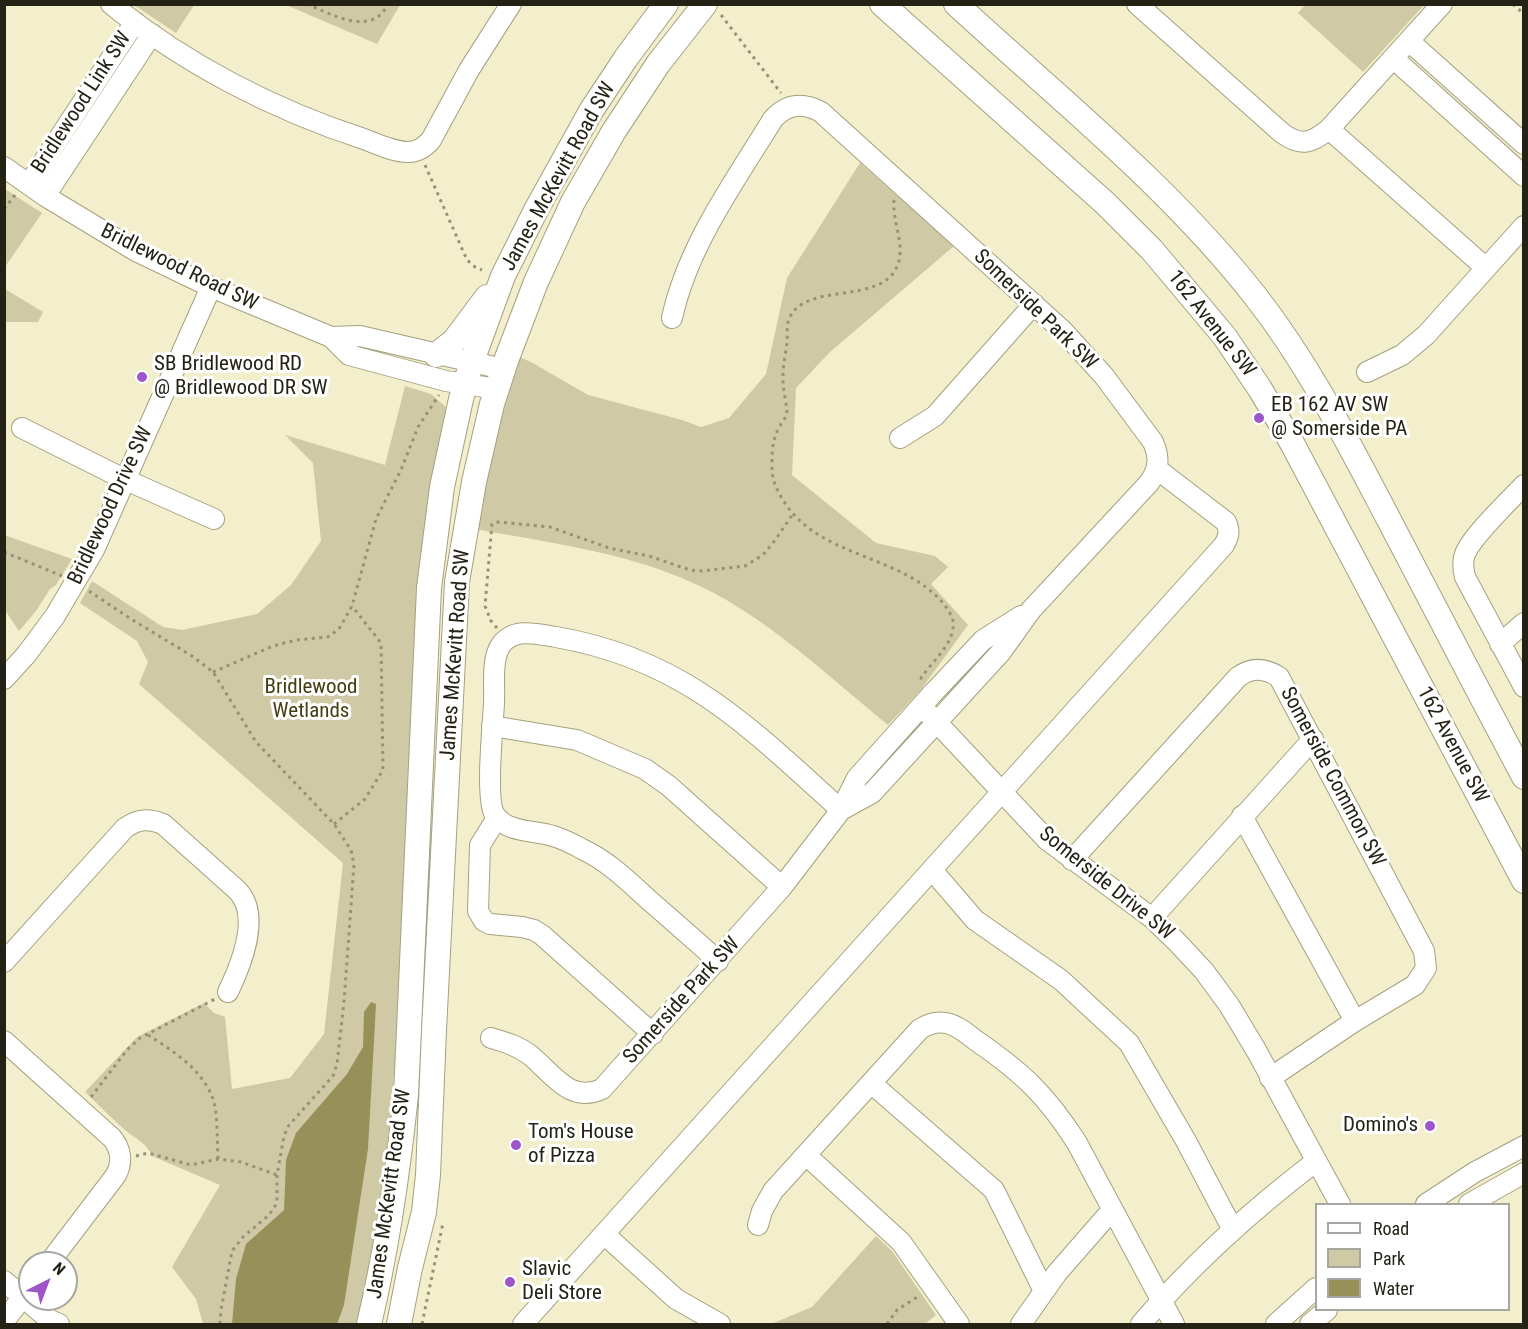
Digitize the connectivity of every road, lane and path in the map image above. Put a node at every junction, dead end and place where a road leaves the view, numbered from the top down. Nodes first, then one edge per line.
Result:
1 (111, 4) edge
2 (307, 4) edge
3 (388, 4) edge
4 (511, 4) edge
5 (666, 4) edge
6 (882, 4) edge
7 (941, 4) edge
8 (956, 4) edge
9 (1442, 4) edge
10 (1513, 4) edge
11 (1144, 7) edge
12 (712, 9) edge
13 (1524, 14) edge
14 (135, 22) junction
15 (152, 34) junction
16 (1409, 41) junction
17 (998, 43) junction
18 (1393, 58) junction
19 (774, 84) dead end
20 (1329, 129) junction
21 (1524, 144) edge
22 (418, 150) junction
23 (4, 167) edge
24 (1524, 176) edge
25 (903, 186) junction
26 (22, 189) junction
27 (45, 196) junction
28 (4, 209) edge
29 (1524, 226) edge
30 (1486, 268) junction
31 (493, 273) junction
32 (211, 287) junction
33 (1034, 304) junction
34 (672, 318) dead end
35 (331, 337) junction
36 (436, 355) junction
37 (472, 361) junction
38 (1367, 372) dead end
39 (500, 379) junction
40 (465, 384) junction
41 (439, 395) dead end
42 (22, 428) dead end
43 (900, 438) dead end
44 (1157, 469) junction
45 (126, 480) junction
46 (1524, 485) edge
47 (792, 515) junction
48 (214, 519) dead end
49 (4, 552) edge
50 (76, 584) junction
51 (352, 606) junction
52 (1031, 610) junction
53 (1524, 623) edge
54 (507, 639) junction
55 (1500, 644) junction
56 (213, 672) junction
57 (4, 679) edge
58 (1524, 687) edge
59 (923, 696) junction
60 (937, 722) junction
61 (492, 726) junction
62 (1312, 739) junction
63 (1524, 777) edge
64 (1002, 792) junction
65 (841, 810) junction
66 (1242, 816) junction
67 (497, 818) junction
68 (334, 824) junction
69 (1072, 860) junction
70 (932, 870) junction
71 (1524, 881) edge
72 (782, 887) junction
73 (1152, 918) junction
74 (718, 961) junction
75 (4, 962) edge
76 (228, 992) joint
77 (1355, 1021) junction
78 (653, 1034) junction
79 (148, 1035) junction
80 (491, 1038) dead end
81 (4, 1041) edge
82 (1270, 1078) junction
83 (871, 1083) junction
84 (81, 1111) junction
85 (1524, 1146) edge
86 (806, 1155) junction
87 (121, 1159) junction
88 (218, 1159) junction
89 (1315, 1162) junction
90 (1524, 1173) edge
91 (277, 1175) junction
92 (1339, 1203) edge
93 (1428, 1203) edge
94 (1471, 1203) edge
95 (1112, 1210) junction
96 (444, 1218) dead end
97 (758, 1225) dead end
98 (1233, 1230) junction
99 (604, 1234) junction
100 (58, 1251) edge
101 (4, 1281) edge
102 (933, 1287) junction
103 (18, 1289) edge
104 (1315, 1290) edge
105 (1044, 1291) junction
106 (1161, 1302) junction
107 (18, 1303) edge
108 (45, 1311) edge
109 (1326, 1311) edge
110 (4, 1321) edge
111 (59, 1324) edge
112 (220, 1324) edge
113 (369, 1324) edge
114 (399, 1324) edge
115 (422, 1324) edge
116 (523, 1324) edge
117 (720, 1324) edge
118 (887, 1324) edge
119 (959, 1324) edge
120 (1021, 1324) edge
121 (1142, 1324) edge
122 (1174, 1324) edge
123 (1276, 1324) edge
124 (1310, 1324) edge

1 - 14 street
2 - 3 path
4 - 22 street
5 - 31 main road, James McKevitt Road SW
6 - 71 main road, 162 Avenue SW
7 - 17 main road
8 - 17 main road
9 - 16 street
10 - 13 path
11 - 20 street
12 - 19 path
12 - 39 main road, James McKevitt Road SW
14 - 15 street
14 - 26 street, Bridlewood Link SW
15 - 22 street
15 - 27 street, Bridlewood Link SW
16 - 18 street
16 - 21 street
17 - 63 main road
18 - 20 street
18 - 24 street
20 - 30 street
22 - 31 path
23 - 26 street, Bridlewood Road SW
25 - 33 street, Somerside Park SW
25 - 34 street, Somerside Park SW
25 - 47 path
26 - 27 street, Bridlewood Road SW
26 - 28 path
27 - 32 street, Bridlewood Road SW
29 - 30 street
30 - 38 street
31 - 36 main road
31 - 37 main road, James McKevitt Road SW
32 - 35 street, Bridlewood Road SW
32 - 45 street, Bridlewood Drive SW
33 - 43 street
33 - 44 street, Somerside Park SW
35 - 36 street, Bridlewood Road SW
35 - 40 street, Bridlewood Road SW
36 - 37 street, Bridlewood Road SW
37 - 39 street, Bridlewood Road SW
37 - 40 main road, James McKevitt Road SW
39 - 40 street, Bridlewood Road SW
39 - 114 main road, James McKevitt Road SW
40 - 113 main road, James McKevitt Road SW
41 - 51 path
42 - 45 street
44 - 52 street, Somerside Park SW
44 - 64 street
45 - 48 street
45 - 50 street, Bridlewood Drive SW
46 - 55 street
47 - 54 path
47 - 59 path
49 - 50 path
50 - 56 path
50 - 57 street, Bridlewood Drive SW
51 - 56 path
51 - 68 path
52 - 59 street, Somerside Park SW
52 - 60 street, Somerside Park SW
53 - 55 street
54 - 61 street
54 - 65 street
55 - 58 street
56 - 68 path
59 - 60 street, Somerside Drive SW
59 - 65 street, Somerside Park SW
60 - 64 street, Somerside Drive SW
60 - 65 street, Somerside Park SW
61 - 67 street
61 - 72 street
62 - 66 street
62 - 69 street, Somerside Common SW
62 - 77 street, Somerside Common SW
64 - 69 street, Somerside Drive SW
64 - 70 street
65 - 72 street, Somerside Park SW
66 - 73 street
66 - 77 street
67 - 74 street
67 - 78 street
68 - 91 path
69 - 73 street, Somerside Drive SW
70 - 98 street
70 - 99 street
72 - 74 street, Somerside Park SW
73 - 82 street, Somerside Drive SW
74 - 78 street, Somerside Park SW
75 - 76 street
76 - 79 path
77 - 82 street, Somerside Common SW
78 - 80 street, Somerside Park SW
79 - 84 path
79 - 88 path
81 - 84 street
82 - 89 street, Somerside Drive SW
83 - 86 street
83 - 95 street
83 - 105 street
84 - 87 street
85 - 93 street
86 - 97 street
86 - 102 street
87 - 88 path
87 - 100 street
88 - 91 path
89 - 92 street, Somerside Drive SW
89 - 98 street
90 - 94 street
91 - 112 path
95 - 105 street
95 - 106 street
96 - 115 path
98 - 106 street
99 - 116 street
99 - 117 street
101 - 103 street
102 - 118 path
102 - 119 street
104 - 123 street
105 - 120 street
106 - 121 street
106 - 122 street
107 - 110 street
108 - 111 street
109 - 124 street

